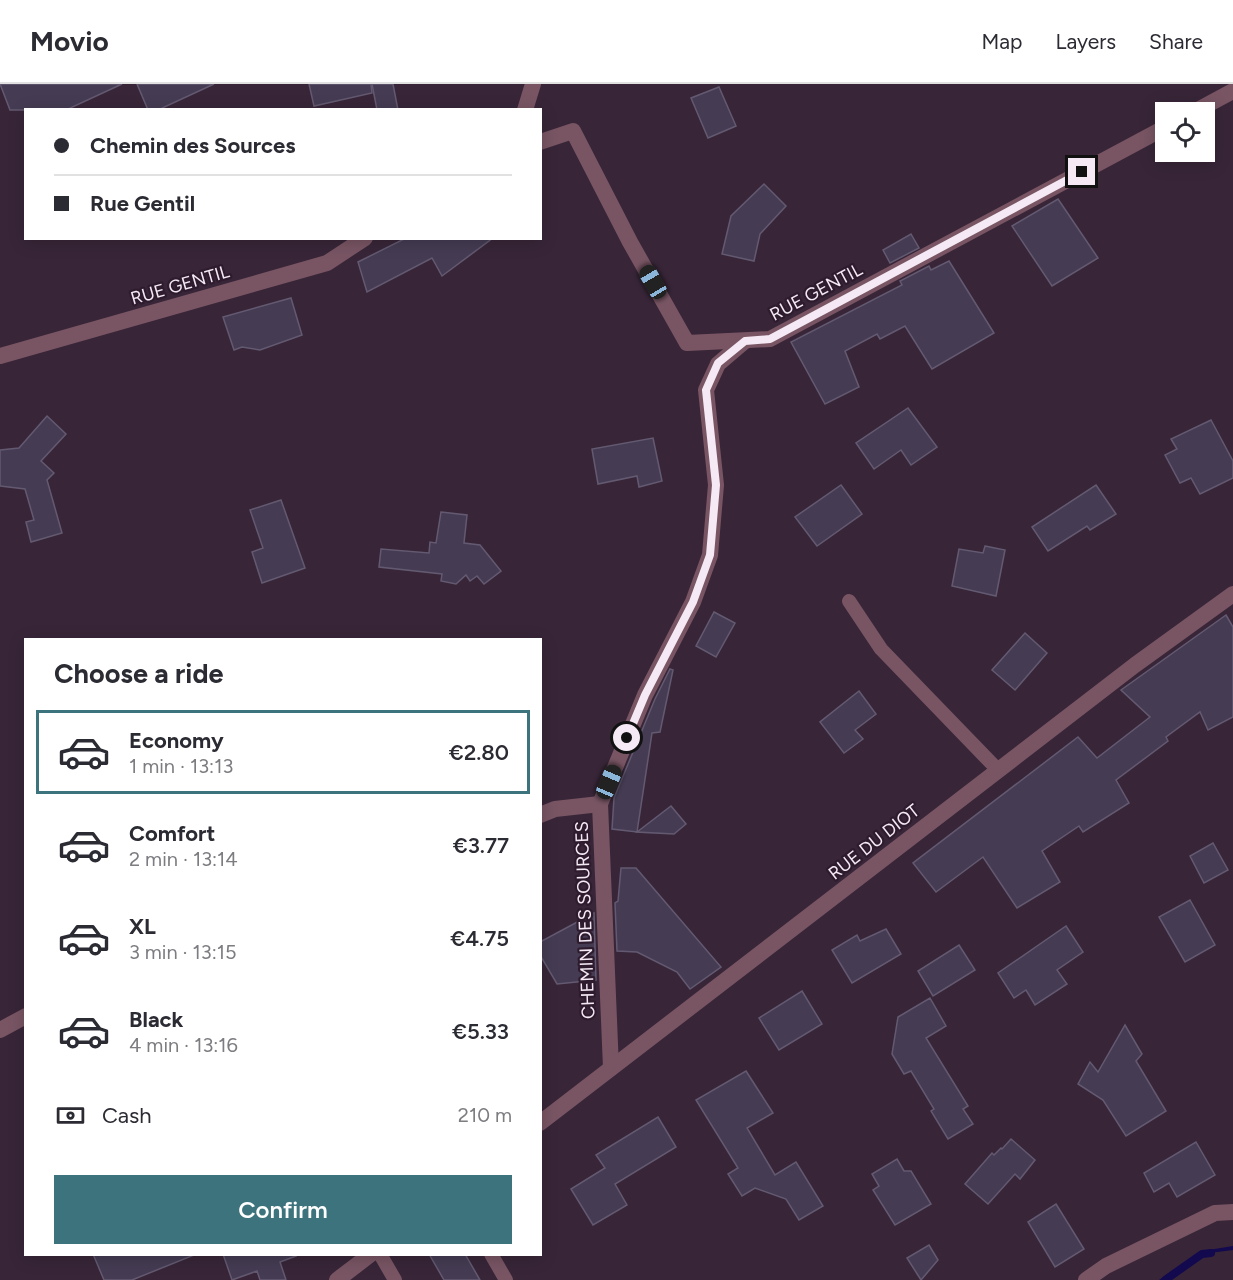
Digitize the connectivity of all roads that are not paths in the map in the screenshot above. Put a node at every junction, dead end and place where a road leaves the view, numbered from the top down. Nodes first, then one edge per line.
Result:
1 (533, 84) edge
2 (1233, 91) edge
3 (1213, 102) edge
4 (526, 108) edge
5 (1155, 134) edge
6 (542, 141) edge
7 (362, 240) edge
8 (745, 341) junction
9 (0, 356) edge
10 (1233, 594) edge
11 (849, 601) dead end
12 (998, 770) junction
13 (600, 804) junction
14 (542, 814) edge
15 (24, 1017) edge
16 (0, 1030) edge
17 (611, 1068) junction
18 (542, 1121) edge
19 (1233, 1212) edge
20 (368, 1256) edge
21 (381, 1256) edge
22 (492, 1256) edge
23 (337, 1280) edge
24 (395, 1280) edge
25 (506, 1280) edge
26 (1086, 1280) edge

1 - 4 street
2 - 3 street
5 - 8 street, RUE GENTIL
6 - 8 street, RUE GENTIL
7 - 9 street, RUE GENTIL
8 - 13 street, CHEMIN DES SOURCES
10 - 12 street, RUE DU DIOT
11 - 12 lane
12 - 17 street, RUE DU DIOT
13 - 14 street
13 - 17 street, CHEMIN DES SOURCES
15 - 16 street
17 - 18 street, RUE DU DIOT
19 - 26 street
20 - 23 street
21 - 24 lane
22 - 25 lane

